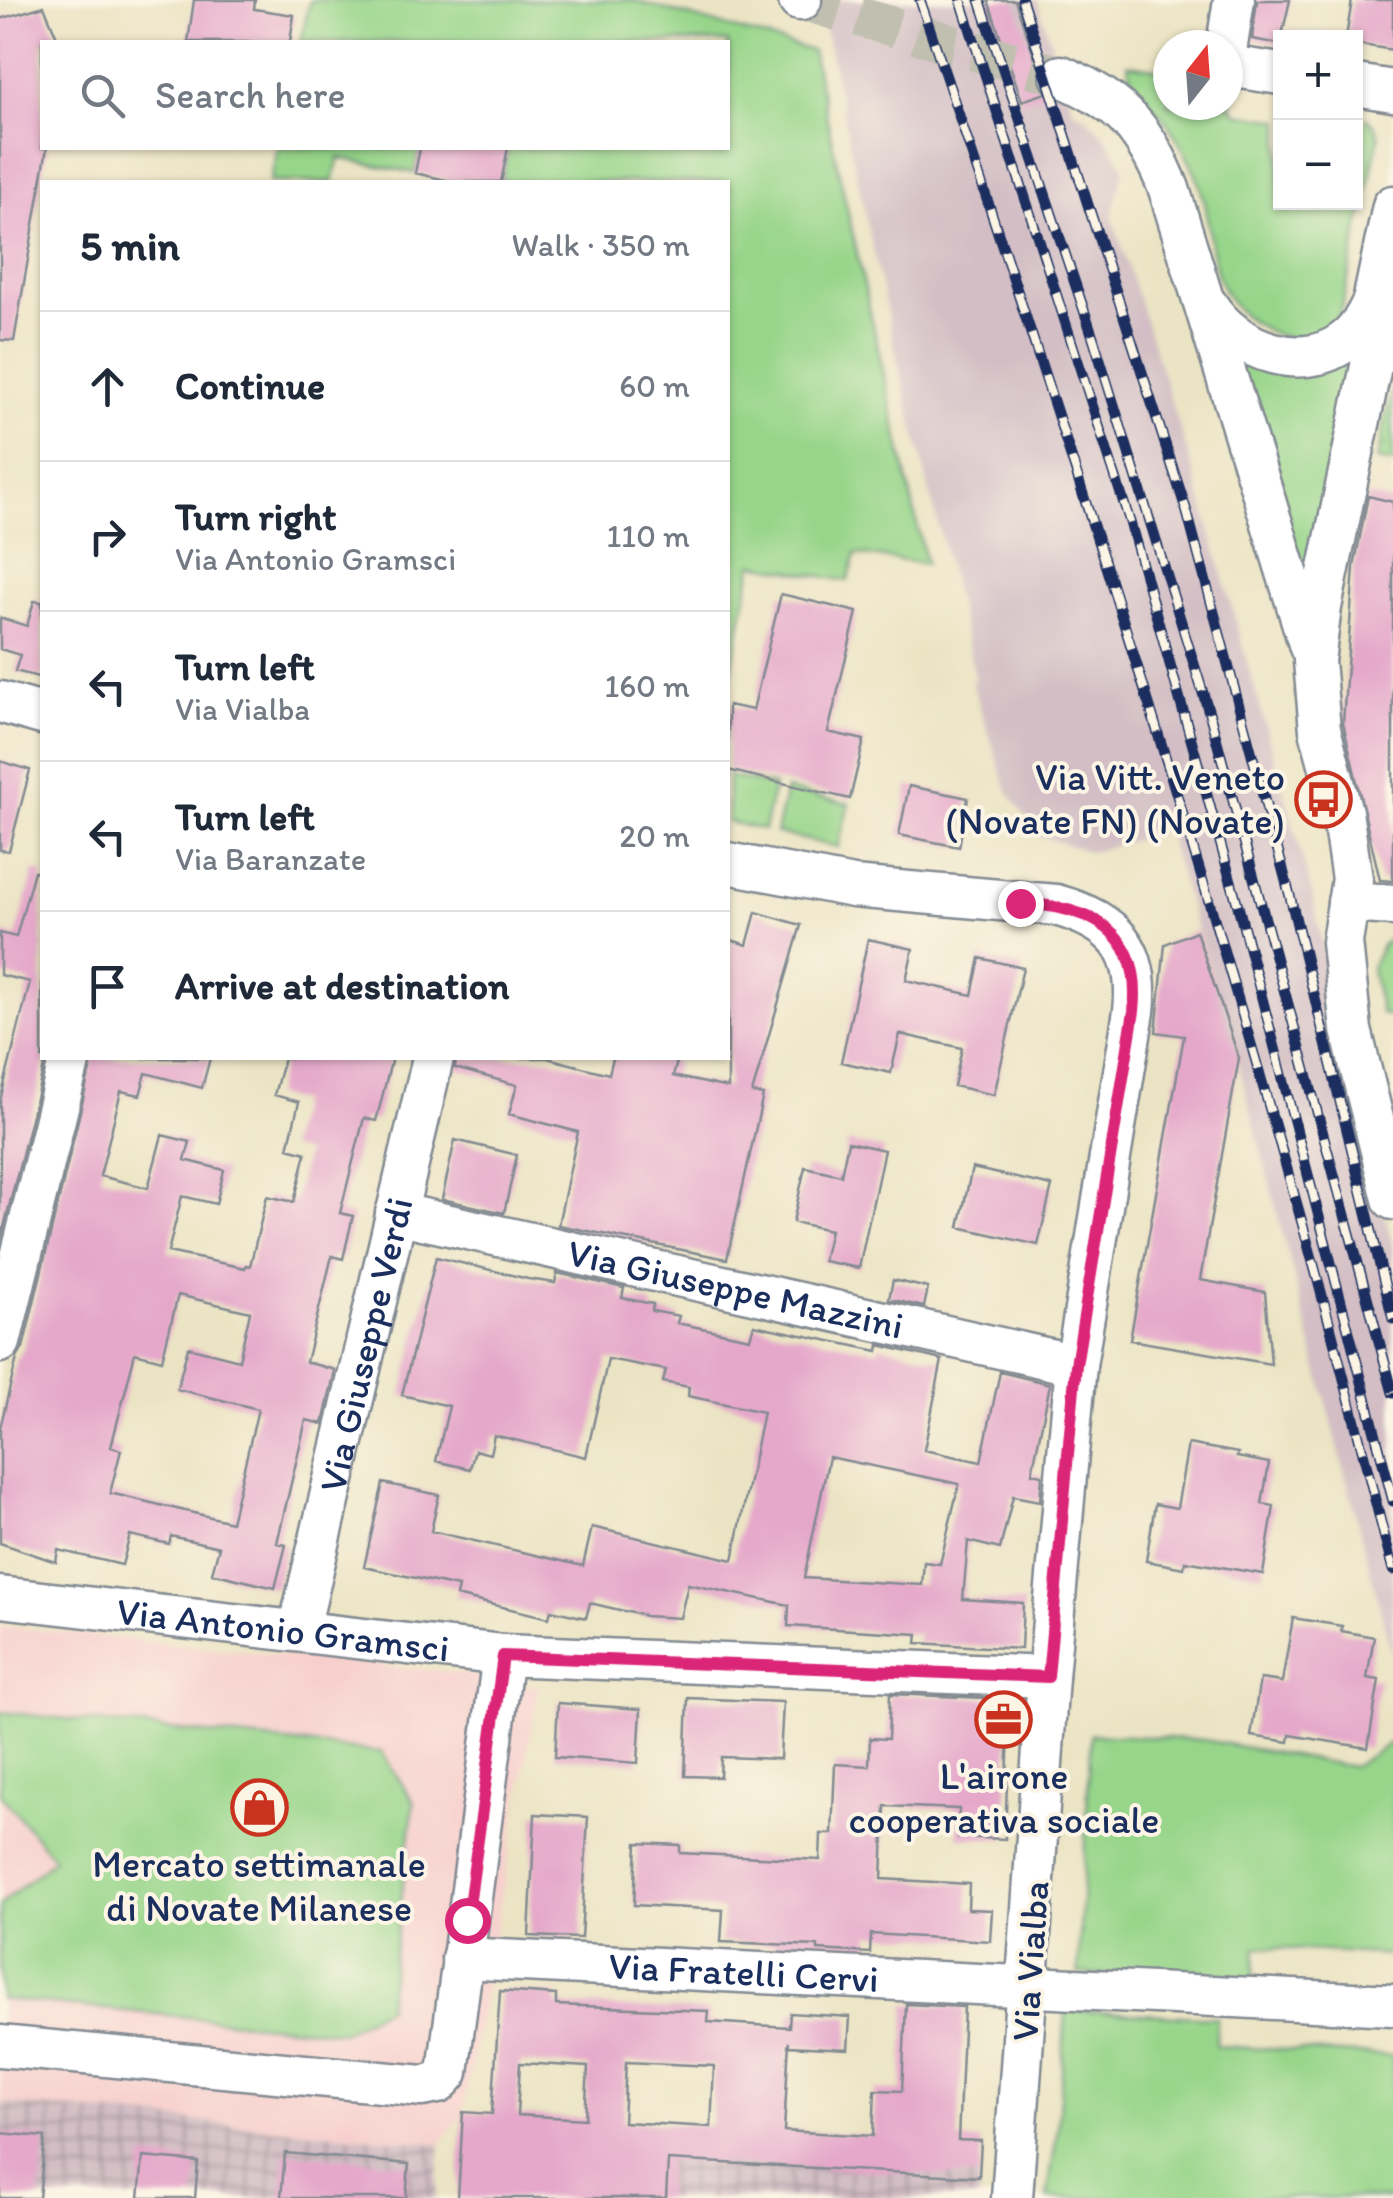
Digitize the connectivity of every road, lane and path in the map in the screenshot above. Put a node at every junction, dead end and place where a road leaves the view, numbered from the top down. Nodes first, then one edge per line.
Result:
1 (1234, 0) edge
2 (1230, 30) edge
3 (1243, 68) edge
4 (1273, 73) edge
5 (1061, 76) tunnel mouth
6 (1363, 86) edge
7 (1393, 90) edge
8 (1393, 206) edge
9 (1200, 293) junction
10 (1380, 300) edge
11 (1314, 660) junction
12 (0, 702) edge
13 (40, 713) edge
14 (730, 863) edge
15 (1348, 902) junction
16 (1393, 905) edge
17 (70, 1060) edge
18 (433, 1060) edge
19 (1393, 1199) edge
20 (396, 1213) junction
21 (0, 1342) edge
22 (1076, 1365) junction
23 (0, 1597) edge
24 (299, 1629) junction
25 (503, 1656) junction
26 (1048, 1677) junction
27 (462, 1958) junction
28 (1028, 1985) junction
29 (1393, 2005) edge
30 (0, 2046) edge
31 (1012, 2198) edge

1 - 2 street
3 - 4 street
5 - 9 street
6 - 7 street
8 - 10 street
9 - 10 street
9 - 11 street
10 - 11 street
11 - 15 street
12 - 13 street
14 - 22 street, Via Vialba
15 - 16 street
15 - 19 street
17 - 21 street
18 - 20 street, Via Giuseppe Verdi
20 - 22 street, Via Giuseppe Mazzini
20 - 24 street, Via Giuseppe Verdi
22 - 26 street, Via Vialba
23 - 24 street, Via Antonio Gramsci
24 - 25 street, Via Antonio Gramsci
25 - 26 street, Via Antonio Gramsci
25 - 27 street
26 - 28 street, Via Vialba
27 - 28 street, Via Fratelli Cervi
27 - 30 street
28 - 29 street, Via Fratelli Cervi
28 - 31 street, Via Vialba

